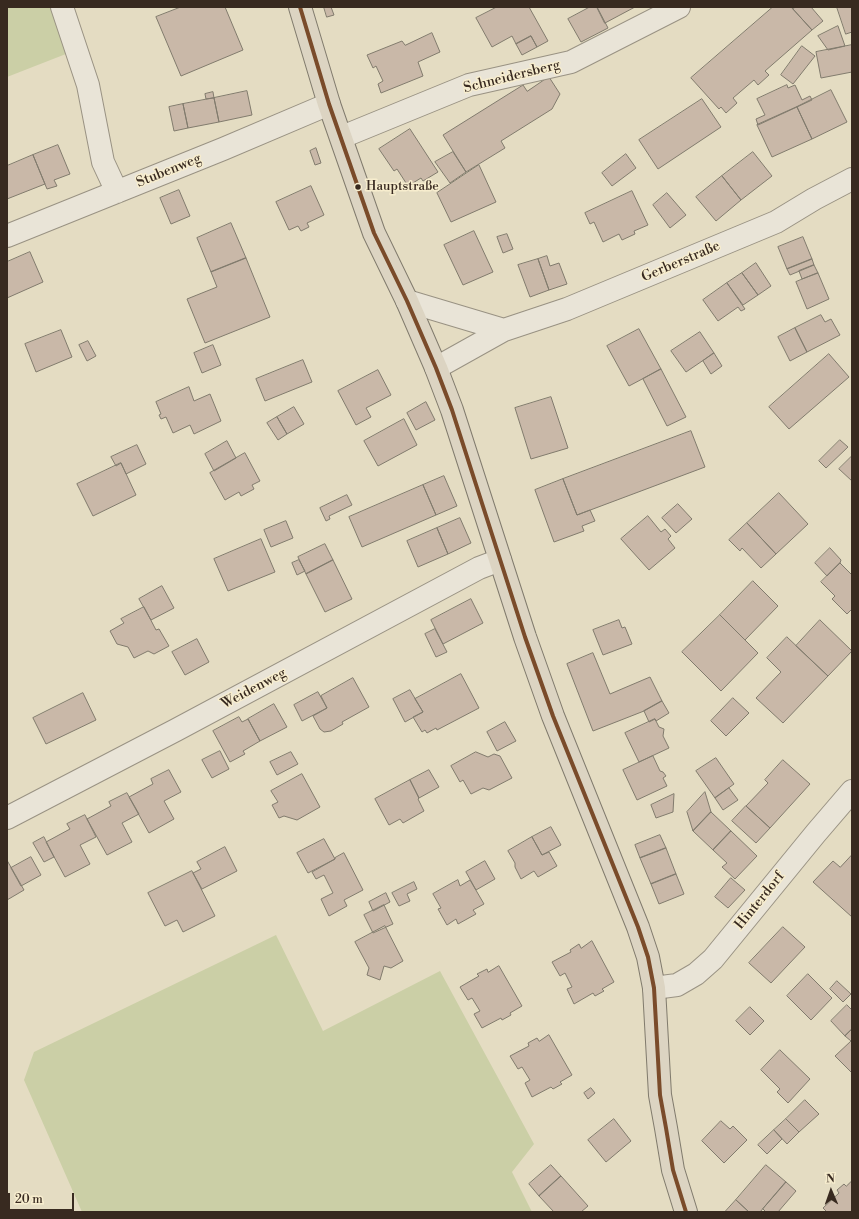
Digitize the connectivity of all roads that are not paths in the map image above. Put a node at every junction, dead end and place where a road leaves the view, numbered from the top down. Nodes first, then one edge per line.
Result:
1 (62, 7) edge
2 (300, 7) edge
3 (679, 7) edge
4 (329, 104) junction
5 (342, 137) junction
6 (852, 179) edge
7 (117, 192) junction
8 (7, 236) edge
9 (407, 301) junction
10 (504, 330) junction
11 (436, 368) junction
12 (500, 560) junction
13 (852, 791) edge
14 (7, 818) edge
15 (654, 988) junction
16 (686, 1212) edge

1 - 7 street
2 - 4 main road
3 - 5 street, Schneidersberg
4 - 5 main road
4 - 7 street, Stubenweg
5 - 9 main road
6 - 10 street, Gerberstraße
7 - 8 street, Stubenweg
9 - 10 street
9 - 11 main road
10 - 11 street, Gerberstraße
11 - 12 main road
12 - 14 street, Weidenweg
12 - 15 main road
13 - 15 street, Hinterdorf
15 - 16 main road

